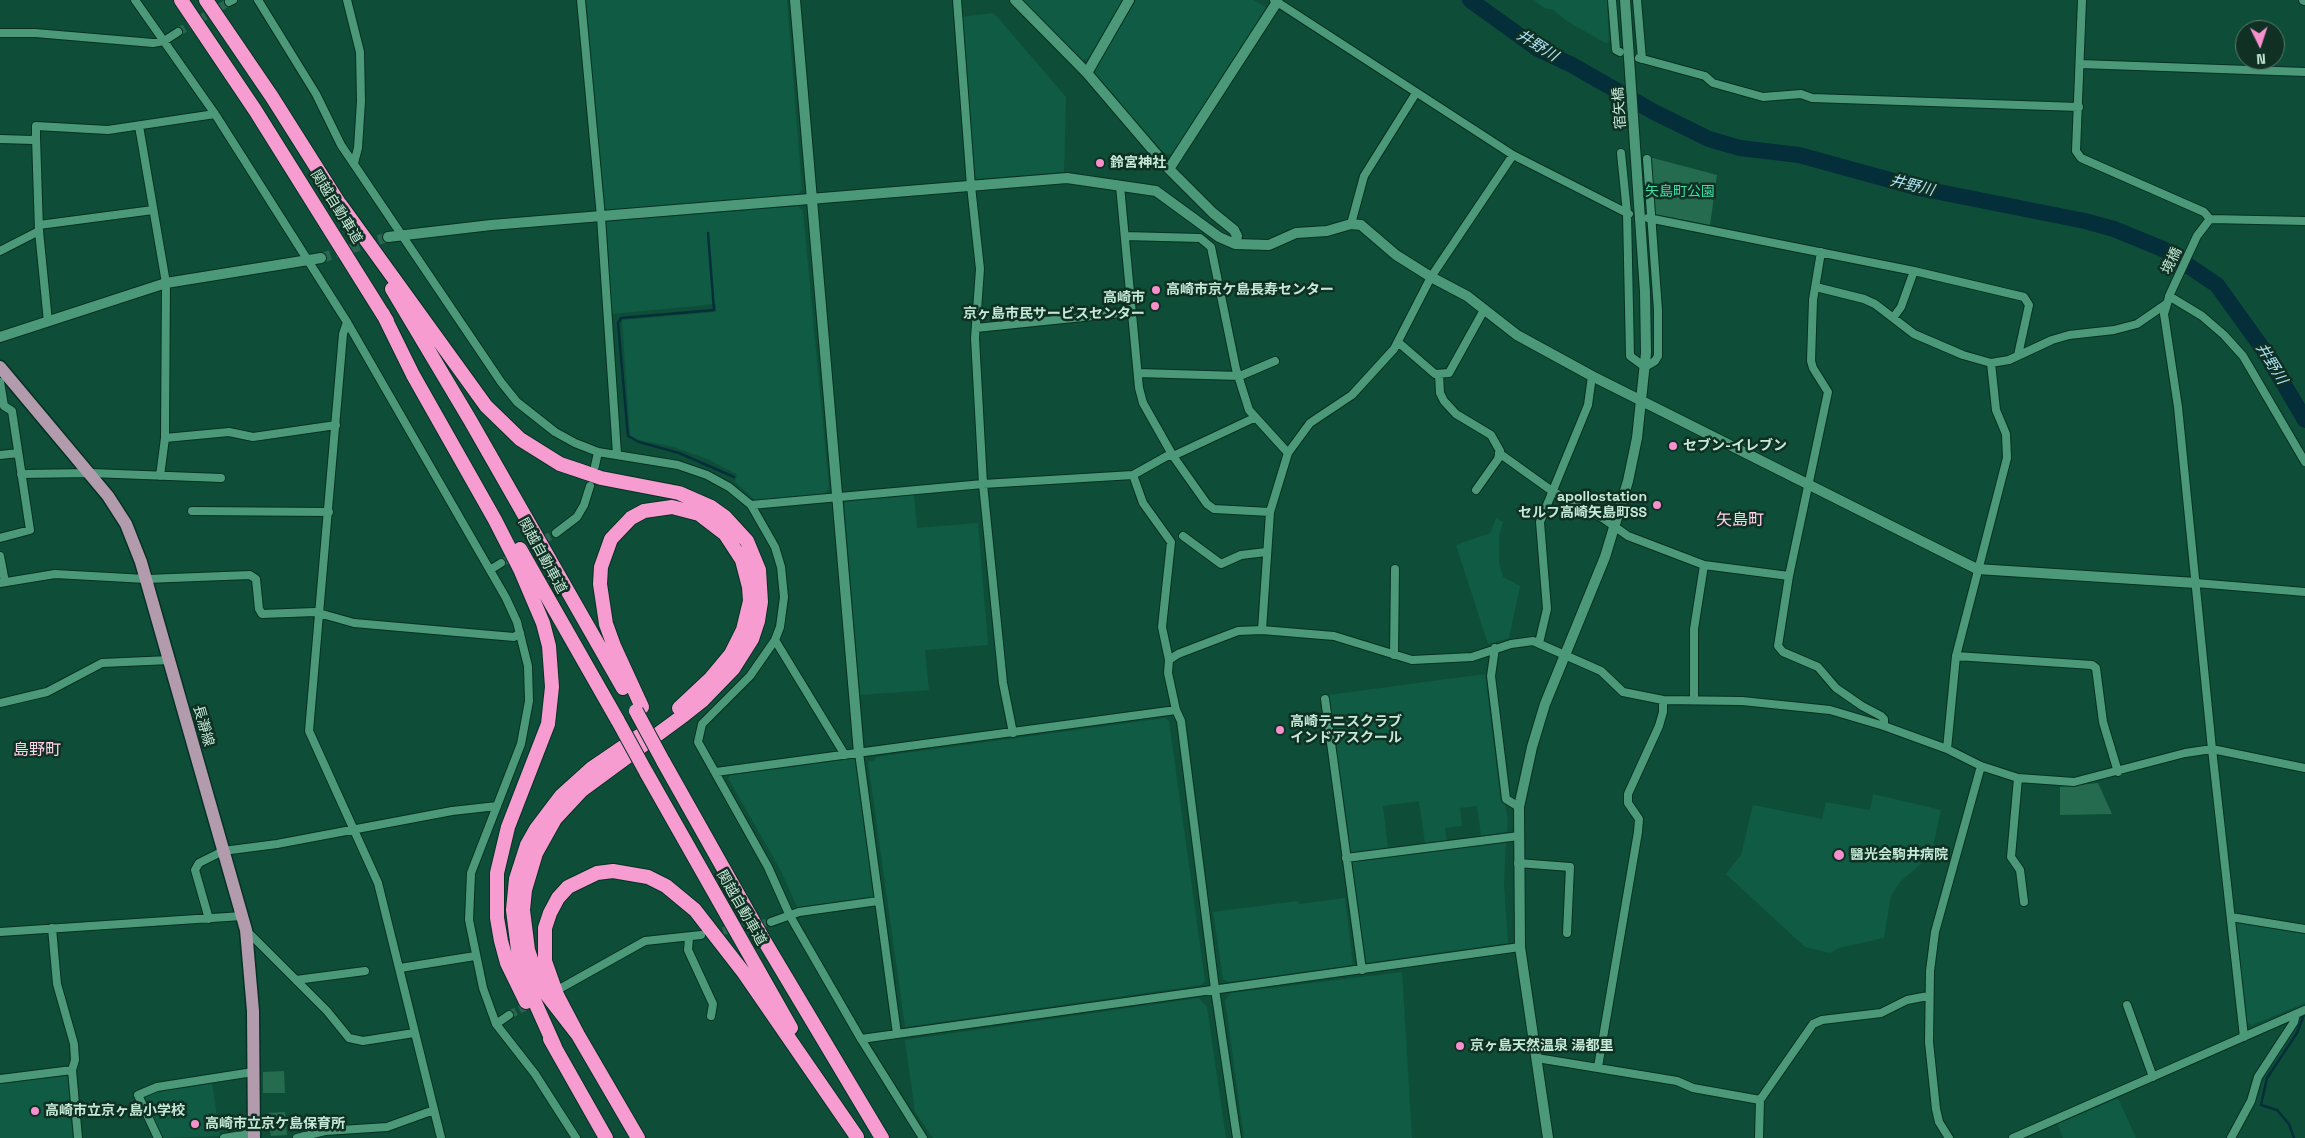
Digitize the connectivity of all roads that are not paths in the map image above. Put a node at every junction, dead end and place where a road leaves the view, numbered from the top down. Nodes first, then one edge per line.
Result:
1 (136, 0) edge
2 (181, 0) edge
3 (206, 0) edge
4 (258, 0) edge
5 (347, 0) edge
6 (581, 0) edge
7 (795, 0) edge
8 (957, 0) edge
9 (1015, 0) edge
10 (1129, 0) edge
11 (1276, 0) edge
12 (1612, 0) edge
13 (1625, 0) edge
14 (1637, 0) edge
15 (2082, 0) edge
16 (178, 32) tunnel mouth
17 (0, 33) edge
18 (164, 41) junction
19 (1620, 52) dead end
20 (2080, 64) junction
21 (1087, 72) junction
22 (2305, 72) edge
23 (1416, 93) junction
24 (2079, 107) junction
25 (215, 114) junction
26 (139, 126) junction
27 (36, 137) junction
28 (0, 139) edge
29 (1621, 153) dead end
30 (1513, 155) junction
31 (1647, 160) dead end
32 (354, 163) junction
33 (1169, 169) junction
34 (971, 186) junction
35 (1120, 186) junction
36 (812, 199) junction
37 (340, 204) junction
38 (153, 210) junction
39 (1629, 214) junction
40 (601, 216) junction
41 (1650, 219) junction
42 (2210, 219) junction
43 (2305, 222) edge
44 (1351, 224) junction
45 (39, 228) junction
46 (402, 234) junction
47 (1125, 236) junction
48 (388, 237) tunnel mouth
49 (1235, 244) junction
50 (0, 251) edge
51 (1821, 252) junction
52 (321, 258) tunnel mouth
53 (308, 262) junction
54 (1914, 271) junction
55 (1431, 277) junction
56 (166, 284) junction
57 (1816, 287) junction
58 (2169, 295) junction
59 (2166, 304) junction
60 (1484, 310) junction
61 (1132, 312) junction
62 (383, 314) junction
63 (1893, 318) junction
64 (48, 322) junction
65 (347, 322) junction
66 (976, 328) junction
67 (0, 337) edge
68 (1398, 342) junction
69 (2018, 355) junction
70 (1275, 361) dead end
71 (1991, 362) junction
72 (0, 367) edge
73 (1645, 367) junction
74 (1138, 373) junction
75 (1439, 374) junction
76 (1240, 376) junction
77 (1592, 376) junction
78 (3, 381) edge
79 (1642, 400) junction
80 (1254, 418) junction
81 (336, 425) junction
82 (165, 438) junction
83 (598, 452) junction
84 (18, 453) junction
85 (1288, 453) junction
86 (1499, 453) junction
87 (617, 454) junction
88 (0, 455) edge
89 (1174, 456) junction
90 (2305, 462) edge
91 (595, 466) dead end
92 (91, 473) junction
93 (21, 474) junction
94 (1133, 475) junction
95 (160, 476) junction
96 (220, 478) dead end
97 (984, 484) junction
98 (1810, 485) junction
99 (590, 486) dead end
100 (1476, 490) dead end
101 (1552, 491) junction
102 (837, 497) junction
103 (751, 505) junction
104 (192, 511) dead end
105 (329, 512) junction
106 (1270, 512) junction
107 (1614, 528) junction
108 (556, 533) tunnel mouth
109 (1184, 536) dead end
110 (0, 538) edge
111 (1266, 552) junction
112 (0, 556) edge
113 (501, 563) tunnel mouth
114 (1704, 565) junction
115 (1395, 569) dead end
116 (1977, 569) junction
117 (490, 570) junction
118 (1790, 576) junction
119 (146, 579) junction
120 (3, 583) edge
121 (2196, 583) junction
122 (2305, 592) edge
123 (320, 614) junction
124 (1262, 630) junction
125 (520, 633) junction
126 (775, 640) junction
127 (1539, 642) junction
128 (1495, 648) junction
129 (1394, 655) junction
130 (1565, 655) junction
131 (1956, 656) junction
132 (170, 660) junction
133 (1169, 660) junction
134 (1325, 699) dead end
135 (1662, 700) junction
136 (1694, 700) junction
137 (0, 703) edge
138 (639, 709) junction
139 (1176, 710) junction
140 (1884, 726) junction
141 (1013, 733) junction
142 (1947, 749) junction
143 (2212, 749) junction
144 (859, 753) junction
145 (845, 755) junction
146 (1981, 766) junction
147 (2305, 768) edge
148 (716, 772) junction
149 (2118, 772) junction
150 (2018, 778) junction
151 (497, 806) junction
152 (1519, 807) junction
153 (353, 830) junction
154 (1519, 836) junction
155 (223, 851) junction
156 (1346, 858) junction
157 (1518, 863) junction
158 (878, 901) junction
159 (2024, 902) dead end
160 (242, 916) junction
161 (790, 916) junction
162 (2231, 917) junction
163 (209, 919) junction
164 (771, 922) tunnel mouth
165 (52, 928) junction
166 (2305, 929) edge
167 (246, 930) junction
168 (0, 932) edge
169 (1567, 933) dead end
170 (701, 935) tunnel mouth
171 (689, 938) junction
172 (1520, 947) junction
173 (475, 956) junction
174 (400, 968) junction
175 (1362, 970) junction
176 (365, 971) dead end
177 (296, 980) junction
178 (561, 988) dead end
179 (1215, 989) junction
180 (1928, 996) junction
181 (2127, 1005) dead end
182 (2305, 1010) edge
183 (2296, 1014) junction
184 (509, 1015) tunnel mouth
185 (712, 1016) dead end
186 (496, 1024) junction
187 (414, 1033) junction
188 (897, 1034) junction
189 (578, 1035) junction
190 (2244, 1037) junction
191 (861, 1039) junction
192 (555, 1047) junction
193 (1537, 1058) junction
194 (1598, 1067) junction
195 (72, 1070) junction
196 (253, 1072) junction
197 (2153, 1077) junction
198 (0, 1078) edge
199 (1760, 1100) junction
200 (619, 1108) junction
201 (434, 1110) junction
202 (597, 1120) junction
203 (254, 1136) edge
204 (78, 1138) edge
205 (158, 1138) edge
206 (224, 1138) edge
207 (297, 1138) edge
208 (441, 1138) edge
209 (576, 1138) edge
210 (606, 1138) edge
211 (611, 1138) edge
212 (632, 1138) edge
213 (638, 1138) edge
214 (858, 1138) edge
215 (882, 1138) edge
216 (923, 1138) edge
217 (1237, 1138) edge
218 (1548, 1138) edge
219 (1759, 1138) edge
220 (1949, 1138) edge
221 (2013, 1138) edge
222 (2231, 1138) edge

1 - 18 street
2 - 62 highway, 関越自動車道
3 - 37 highway, 関越自動車道
4 - 32 street
5 - 32 street
6 - 40 street
7 - 36 street
8 - 34 street
9 - 21 street
10 - 21 street
11 - 23 street
11 - 33 street
12 - 19 street
13 - 73 street, 宿矢橋
14 - 24 street
15 - 20 street
16 - 18 street
17 - 18 street
18 - 25 street
20 - 22 street
20 - 24 street
21 - 33 street
23 - 30 street
23 - 44 street
24 - 42 street
25 - 26 street
25 - 53 street
26 - 27 street
26 - 38 street
27 - 28 street
27 - 45 street
29 - 39 street
30 - 39 street
30 - 55 street
31 - 41 street
32 - 46 street
33 - 49 street
34 - 35 street
34 - 36 street
34 - 66 street
35 - 47 street
35 - 49 street
36 - 40 street
36 - 102 street
37 - 138 highway, 関越自動車道
37 - 189 highway
38 - 45 street
38 - 56 street
39 - 73 street
40 - 46 street
40 - 87 street
41 - 51 street
41 - 73 street
42 - 43 street
42 - 58 street, 境橋
44 - 49 street
44 - 55 street
45 - 50 street
45 - 64 street
46 - 48 street
46 - 83 street
47 - 61 street
47 - 76 street
51 - 54 street
51 - 57 street
52 - 53 street
53 - 56 street
53 - 65 street
54 - 63 street
54 - 69 street
55 - 60 street
55 - 68 street
56 - 64 street
56 - 82 street
57 - 63 street
57 - 98 street
58 - 59 street, 境橋
58 - 90 street
59 - 69 street
59 - 121 street
60 - 75 street
60 - 77 street
61 - 66 street
61 - 74 street
62 - 192 highway
62 - 214 highway, 関越自動車道, bridge
63 - 71 street
64 - 67 street
65 - 81 street
65 - 117 street
66 - 97 street
68 - 75 street
68 - 85 street
69 - 71 street
70 - 76 street
71 - 116 street
72 - 78 main road, 長瀞線
73 - 79 street, 宿矢橋
74 - 76 street
74 - 89 street
75 - 86 street
76 - 80 street
77 - 79 street
77 - 101 street
78 - 84 street
78 - 92 main road, 長瀞線
79 - 98 street
79 - 107 street, 宿矢橋
80 - 85 street
80 - 89 street
81 - 82 street
81 - 105 street
82 - 95 street
83 - 87 street
83 - 91 street
84 - 88 street
84 - 93 street
85 - 106 street
86 - 100 street
86 - 101 street
87 - 103 street
89 - 94 street
89 - 106 street
92 - 93 street
92 - 95 street
92 - 119 main road, 長瀞線
93 - 110 street
94 - 97 street
94 - 133 street
95 - 96 street
97 - 102 street
97 - 141 street
98 - 116 street
98 - 118 street
99 - 108 street
101 - 107 street
101 - 127 street
102 - 103 street
102 - 144 street
103 - 126 street
104 - 105 street
105 - 123 street
106 - 111 street
107 - 114 street
107 - 130 street, 宿矢橋
109 - 111 street
111 - 124 street
112 - 120 street
113 - 117 street
114 - 118 street
114 - 136 street
115 - 129 street
116 - 121 street
116 - 131 street
117 - 125 street
118 - 140 street
119 - 120 street
119 - 123 street
119 - 132 main road, 長瀞線
121 - 122 street
121 - 143 street
123 - 125 street
123 - 153 street
124 - 129 street
124 - 133 street
125 - 151 street
126 - 145 street
126 - 148 street
127 - 128 street
127 - 130 street
128 - 129 street
128 - 152 street
130 - 135 street
130 - 152 street, 宿矢橋
131 - 142 street
131 - 149 street
132 - 137 street
132 - 155 main road, 長瀞線
133 - 139 street
134 - 156 street
135 - 136 street
135 - 194 street
136 - 140 street
138 - 192 highway
138 - 215 highway, 関越自動車道, bridge
139 - 141 street
139 - 179 street
140 - 142 street
141 - 144 street
142 - 146 street
143 - 147 street
143 - 149 street
143 - 162 street
144 - 145 street
144 - 158 street
145 - 148 street
146 - 150 street
146 - 180 street
148 - 161 street
149 - 150 street
150 - 159 street
151 - 153 street
151 - 173 street
152 - 154 street, 宿矢橋
153 - 155 street
153 - 174 street
154 - 156 street
154 - 157 street, 宿矢橋
155 - 160 main road, 長瀞線
155 - 163 street
156 - 175 street
157 - 169 street
157 - 172 street, 宿矢橋
158 - 161 street
158 - 188 street
160 - 163 street
160 - 167 main road, 長瀞線
161 - 164 street
161 - 191 street
162 - 166 street
162 - 190 street
163 - 165 street
165 - 168 street
165 - 195 street
167 - 177 street
167 - 196 main road, 長瀞線
170 - 171 street
171 - 178 street
171 - 185 street
172 - 175 street
172 - 193 street, 宿矢橋
173 - 174 street
173 - 186 street
174 - 187 street
175 - 179 street
176 - 177 street
177 - 187 street
179 - 188 street
179 - 217 street
180 - 199 street
180 - 220 street
181 - 197 street
182 - 183 street
183 - 190 street
183 - 222 street
184 - 186 street
186 - 209 street
187 - 201 street
188 - 191 street
189 - 200 highway
189 - 214 highway
190 - 197 street
191 - 216 street
192 - 202 highway
193 - 194 street
193 - 218 street, 宿矢橋
194 - 199 street
195 - 198 street
195 - 204 street
196 - 203 main road, 長瀞線
196 - 205 street
197 - 221 street
199 - 219 street
200 - 212 highway
200 - 213 highway
201 - 207 street
201 - 208 street
202 - 210 highway
202 - 211 highway
203 - 206 street

